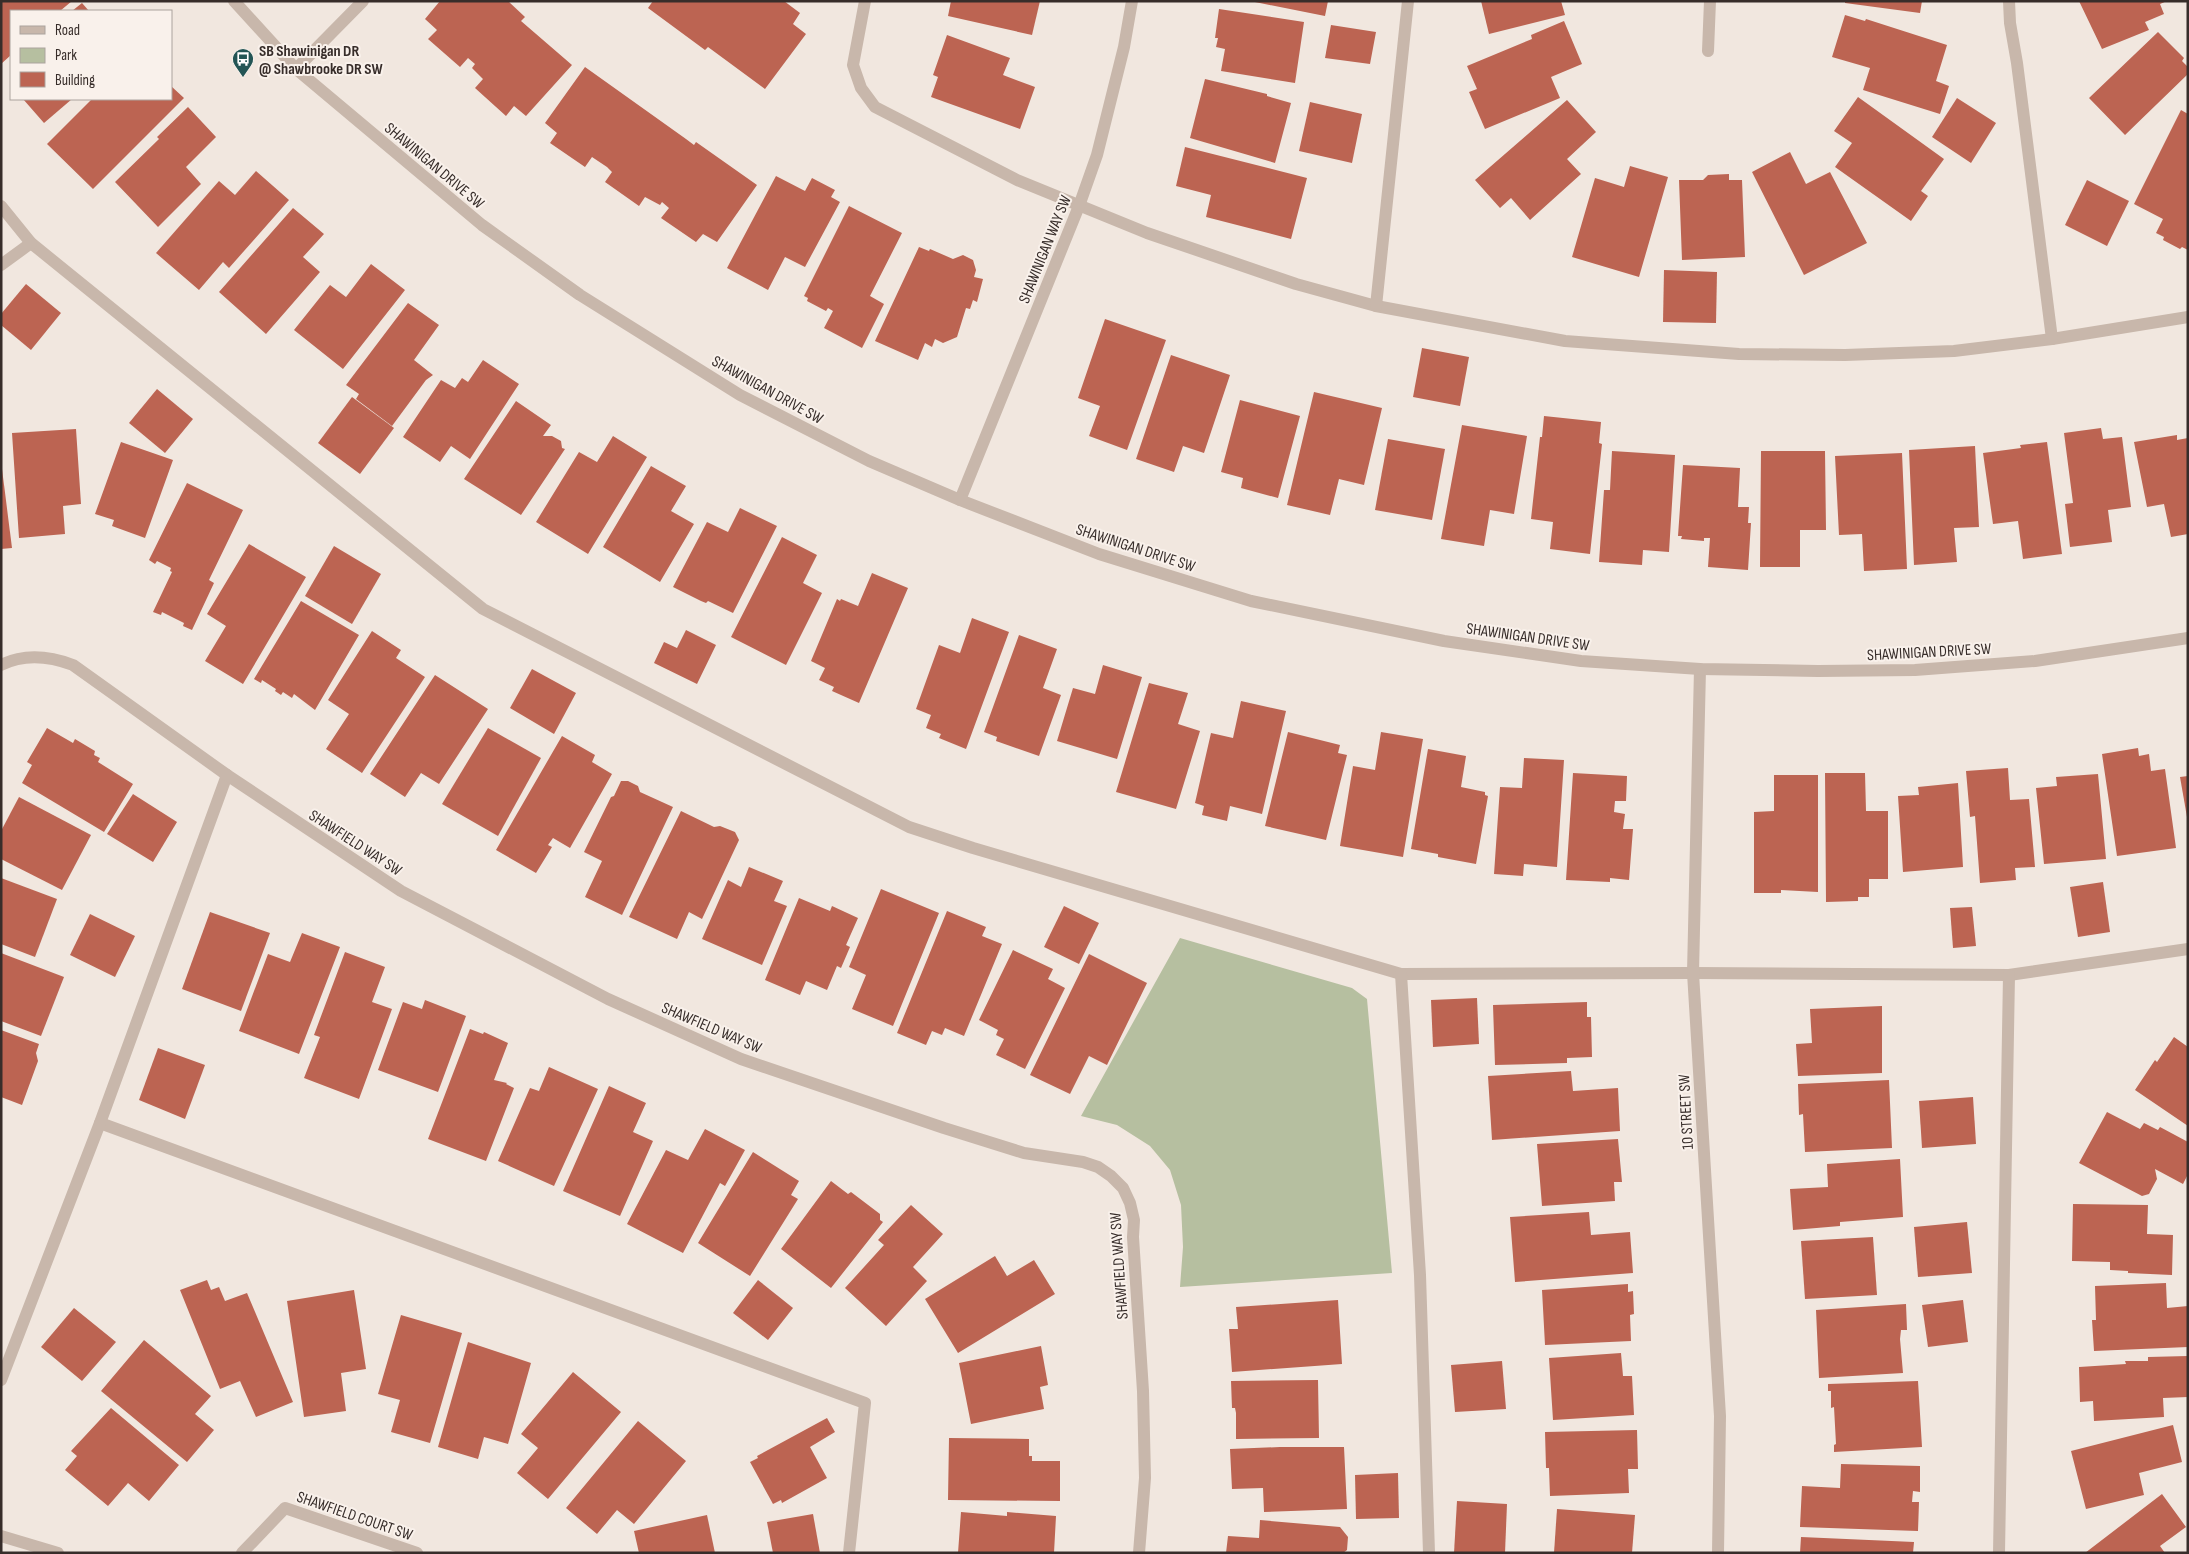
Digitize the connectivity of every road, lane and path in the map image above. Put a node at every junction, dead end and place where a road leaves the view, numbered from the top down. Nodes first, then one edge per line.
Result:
1 (234, 1) edge
2 (363, 1) edge
3 (865, 1) edge
4 (1132, 1) edge
5 (1408, 1) edge
6 (1710, 1) edge
7 (2009, 1) edge
8 (1708, 51) dead end
9 (296, 69) junction
10 (1, 206) edge
11 (1079, 206) junction
12 (31, 243) junction
13 (1, 265) edge
14 (1376, 306) junction
15 (2188, 317) edge
16 (2052, 339) junction
17 (960, 500) junction
18 (2188, 638) edge
19 (1, 665) edge
20 (1700, 669) junction
21 (226, 775) junction
22 (2188, 949) edge
23 (1693, 972) junction
24 (1401, 974) junction
25 (2009, 975) junction
26 (100, 1123) junction
27 (1, 1380) edge
28 (1, 1536) edge
29 (58, 1553) edge
30 (242, 1553) edge
31 (417, 1553) edge
32 (849, 1553) edge
33 (1139, 1553) edge
34 (1429, 1553) edge
35 (1718, 1553) edge
36 (1999, 1553) edge

1 - 9 street, SHAWINIGAN DRIVE SW
2 - 9 street
3 - 11 street
4 - 11 street, SHAWINIGAN WAY SW
5 - 14 street
6 - 8 street
7 - 16 street
9 - 17 street, SHAWINIGAN DRIVE SW
10 - 12 street
11 - 14 street
11 - 17 street, SHAWINIGAN WAY SW
12 - 13 street
12 - 24 street
14 - 16 street
15 - 16 street
17 - 20 street, SHAWINIGAN DRIVE SW
18 - 20 street, SHAWINIGAN DRIVE SW
19 - 21 street, SHAWFIELD WAY SW
20 - 23 street, 10 STREET SW
21 - 26 street
21 - 33 street, SHAWFIELD WAY SW
22 - 25 street
23 - 24 street
23 - 25 street
23 - 35 street, 10 STREET SW
24 - 34 street
25 - 36 street
26 - 27 street
26 - 32 street
28 - 29 street
30 - 31 street, SHAWFIELD COURT SW

